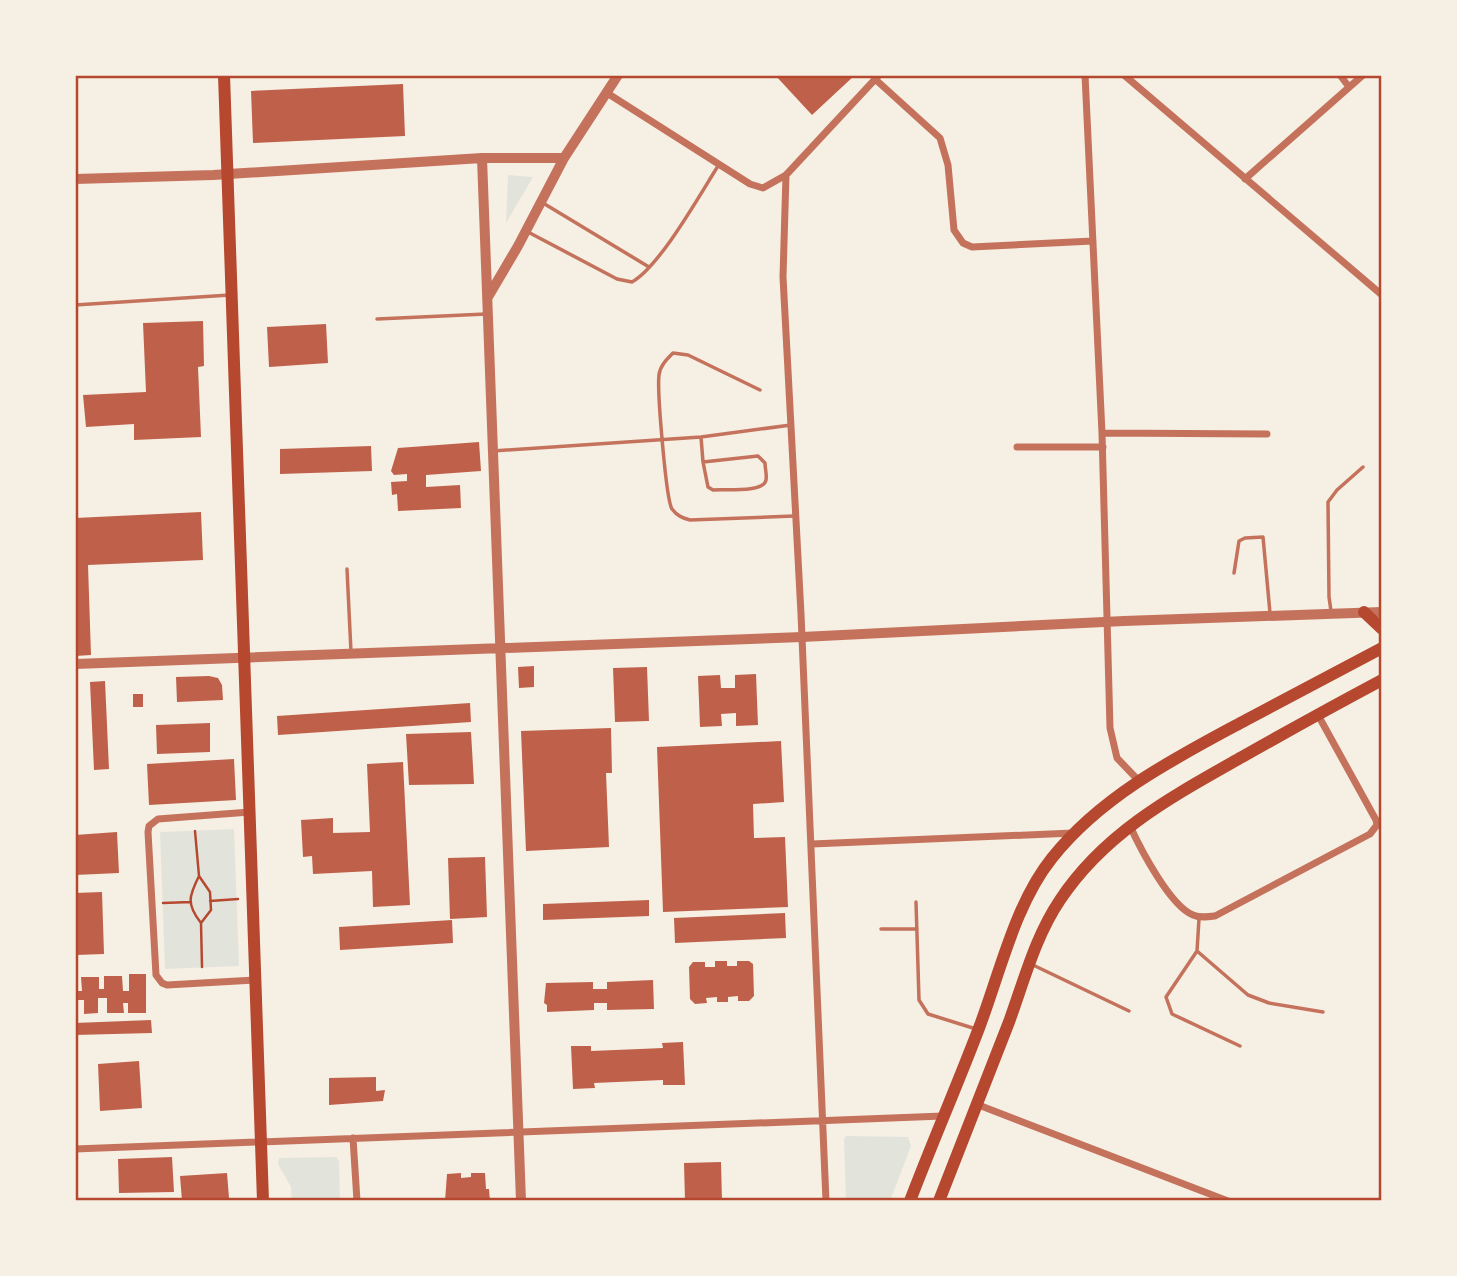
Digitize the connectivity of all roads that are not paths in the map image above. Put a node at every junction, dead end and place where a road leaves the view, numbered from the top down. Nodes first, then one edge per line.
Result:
1 (224, 75) edge
2 (618, 75) edge
3 (1085, 75) edge
4 (1124, 75) edge
5 (1340, 75) edge
6 (1363, 75) edge
7 (877, 77) edge
8 (1349, 88) junction
9 (607, 93) junction
10 (482, 158) junction
11 (564, 158) junction
12 (720, 163) junction
13 (227, 174) junction
14 (786, 175) junction
15 (75, 179) edge
16 (1245, 179) junction
17 (542, 202) junction
18 (526, 231) junction
19 (1093, 241) junction
20 (649, 267) junction
21 (232, 295) junction
22 (1382, 295) edge
23 (487, 297) junction
24 (75, 305) edge
25 (488, 313) junction
26 (377, 319) dead end
27 (760, 390) dead end
28 (791, 425) junction
29 (1102, 433) junction
30 (1267, 434) dead end
31 (701, 437) junction
32 (662, 439) junction
33 (1017, 447) dead end
34 (1103, 447) junction
35 (492, 451) junction
36 (703, 462) junction
37 (1363, 467) dead end
38 (796, 516) junction
39 (347, 569) dead end
40 (1234, 573) dead end
41 (1364, 612) junction
42 (1382, 612) edge
43 (1331, 613) junction
44 (1270, 615) junction
45 (1106, 622) junction
46 (1382, 629) edge
47 (802, 637) junction
48 (499, 647) junction
49 (1382, 648) edge
50 (351, 654) junction
51 (245, 659) junction
52 (75, 664) edge
53 (1382, 680) edge
54 (1318, 715) junction
55 (1139, 781) junction
56 (250, 812) junction
57 (1129, 825) junction
58 (1074, 833) junction
59 (812, 844) junction
60 (916, 902) dead end
61 (1200, 916) junction
62 (881, 929) dead end
63 (917, 929) junction
64 (1196, 951) junction
65 (1028, 962) junction
66 (255, 980) junction
67 (1129, 1011) dead end
68 (1323, 1012) dead end
69 (978, 1030) junction
70 (1240, 1046) dead end
71 (976, 1104) junction
72 (943, 1116) junction
73 (822, 1120) junction
74 (517, 1132) junction
75 (354, 1138) junction
76 (260, 1142) junction
77 (75, 1149) edge
78 (262, 1201) edge
79 (357, 1201) edge
80 (520, 1201) edge
81 (826, 1201) edge
82 (910, 1201) edge
83 (940, 1201) edge
84 (1228, 1201) edge

1 - 13 main road
2 - 9 street
3 - 19 street
4 - 16 street
5 - 8 street
6 - 8 street
7 - 14 street
7 - 19 street
8 - 16 street
9 - 11 street
9 - 12 street
10 - 11 street
10 - 13 street
10 - 23 street
11 - 17 street
12 - 14 street
12 - 20 lane
13 - 15 street
13 - 21 main road
14 - 28 street
16 - 22 street
17 - 18 street
17 - 20 lane
18 - 20 lane
18 - 23 street
19 - 29 street
21 - 24 lane
21 - 51 main road
23 - 25 street
25 - 26 lane
25 - 35 street
27 - 32 lane
28 - 31 lane
28 - 38 street
29 - 30 street
29 - 34 street
31 - 32 lane
31 - 36 lane
32 - 35 lane
32 - 38 lane
33 - 34 street
34 - 45 street
35 - 48 street
36 - 36 lane
37 - 43 lane
38 - 47 street
39 - 50 lane
40 - 44 lane
41 - 42 street
41 - 43 street
41 - 46 main road
43 - 44 street
44 - 45 street
45 - 47 street
45 - 55 street
47 - 48 street
47 - 59 street
48 - 50 street
48 - 74 street
49 - 55 main road
50 - 51 street
51 - 52 street
51 - 56 main road
53 - 54 main road
54 - 57 main road
54 - 61 street
55 - 58 main road
56 - 66 main road
56 - 66 street
57 - 61 street
57 - 65 main road
58 - 59 street
58 - 69 main road
59 - 73 street
60 - 63 lane
61 - 64 lane
62 - 63 lane
63 - 69 lane
64 - 68 lane
64 - 70 lane
65 - 67 lane
65 - 71 main road
66 - 76 main road
69 - 72 main road
71 - 83 main road
71 - 84 street
72 - 73 street
72 - 82 main road
73 - 74 street
73 - 81 street
74 - 75 street
74 - 80 street
75 - 76 street
75 - 79 street
76 - 77 street
76 - 78 main road

